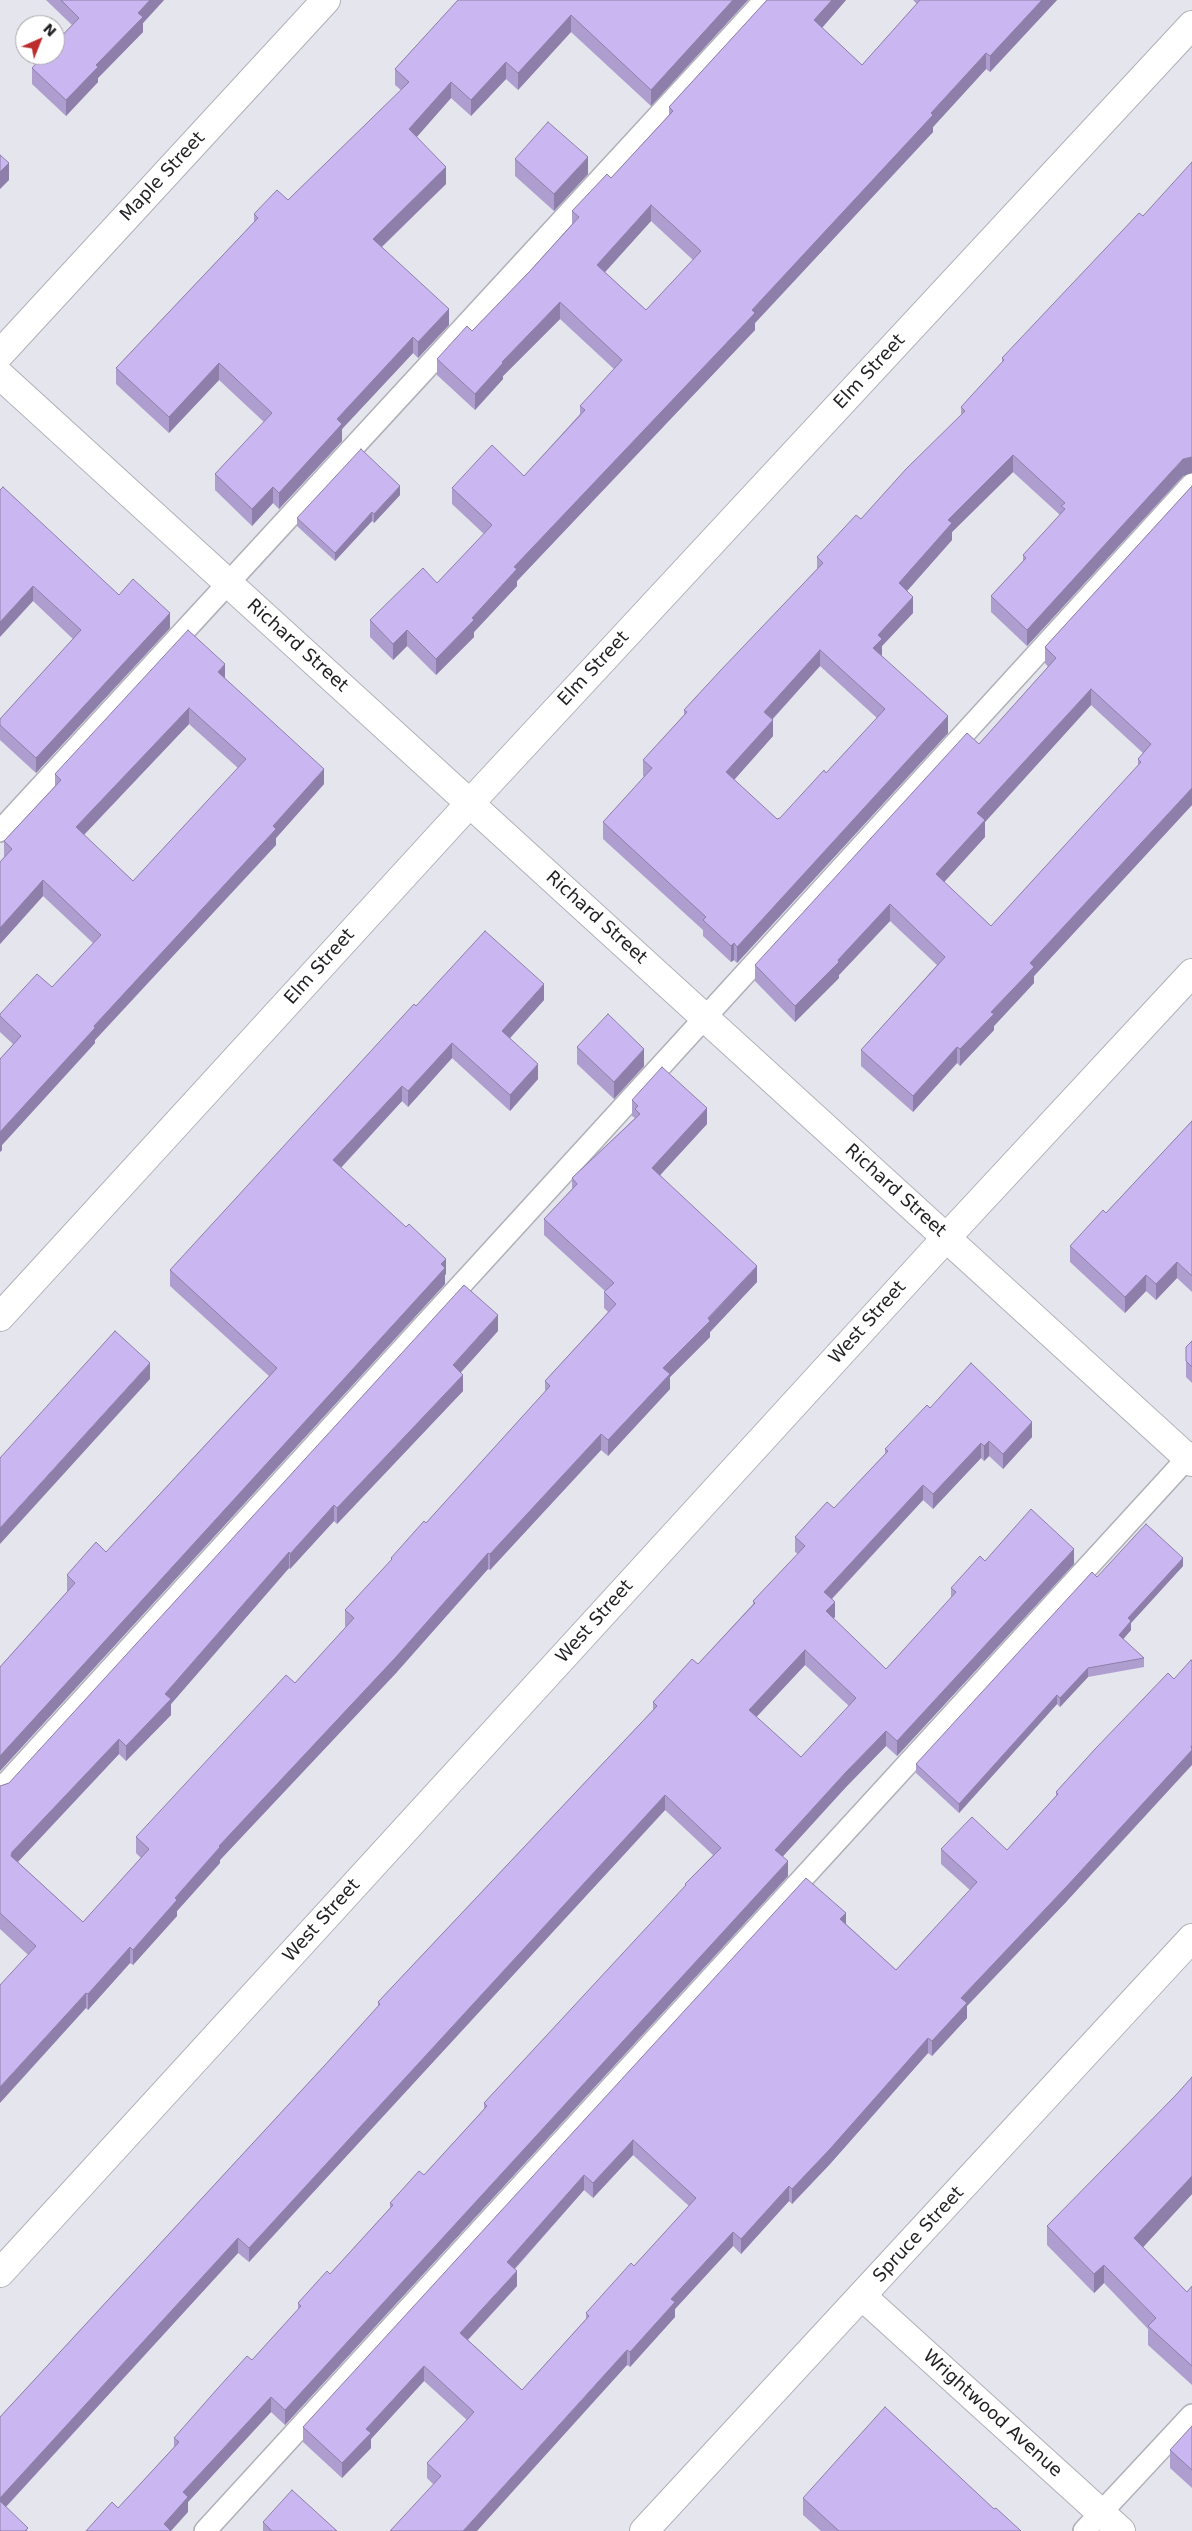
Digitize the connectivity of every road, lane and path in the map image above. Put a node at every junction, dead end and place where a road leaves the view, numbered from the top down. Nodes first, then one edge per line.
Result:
1 (326, 0) edge
2 (765, 0) edge
3 (1192, 25) edge
4 (0, 354) edge
5 (0, 375) edge
6 (1192, 484) edge
7 (228, 583) junction
8 (470, 804) junction
9 (0, 830) edge
10 (1192, 973) edge
11 (705, 1018) junction
12 (946, 1238) junction
13 (0, 1317) edge
14 (1190, 1458) edge
15 (0, 1790) edge
16 (1192, 1938) edge
17 (0, 2273) edge
18 (862, 2296) junction
19 (1192, 2415) edge
20 (1093, 2522) edge
21 (205, 2531) edge
22 (644, 2531) edge
23 (1122, 2531) edge

1 - 4 street, Maple Street
2 - 7 lane
3 - 8 street, Elm Street
5 - 7 street, Richard Street
6 - 11 lane
7 - 8 street, Richard Street
7 - 9 lane
8 - 11 street, Richard Street
8 - 13 street, Elm Street
10 - 12 street, West Street
11 - 12 street, Richard Street
11 - 15 lane
12 - 14 street, Richard Street
12 - 17 street, West Street
14 - 21 lane
16 - 18 street, Spruce Street
18 - 20 street, Wrightwood Avenue
18 - 22 street, Spruce Street
19 - 20 lane
20 - 23 street, Wrightwood Avenue

